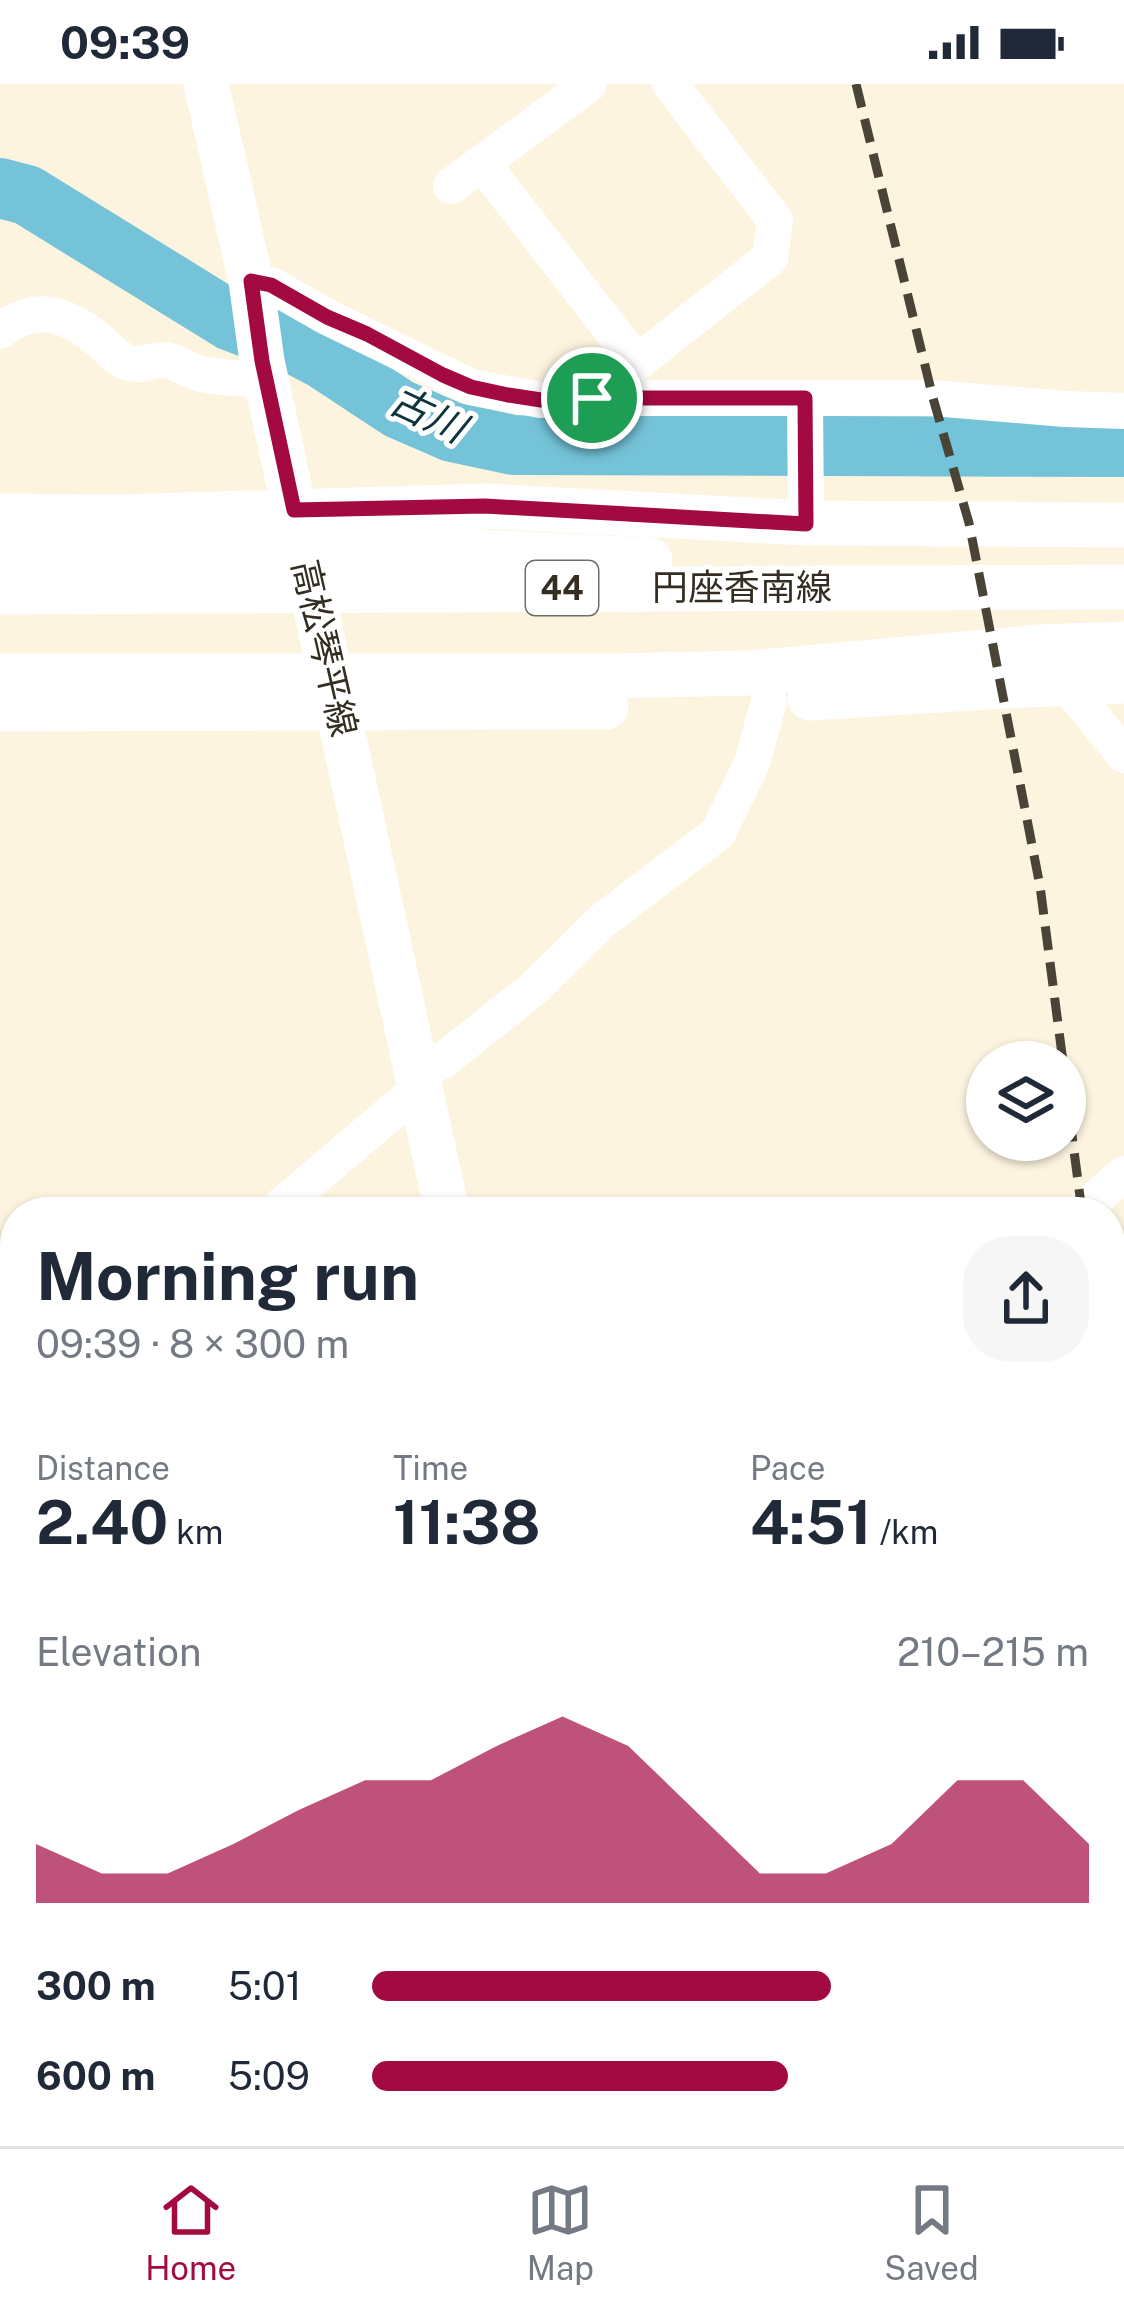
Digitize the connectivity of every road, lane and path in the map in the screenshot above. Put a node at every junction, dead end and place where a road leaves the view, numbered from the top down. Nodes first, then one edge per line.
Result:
1 (206, 84) edge
2 (589, 84) edge
3 (670, 84) edge
4 (482, 163) junction
5 (451, 186) dead end
6 (252, 287) junction
7 (0, 331) edge
8 (637, 363) junction
9 (264, 370) junction
10 (592, 398) junction
11 (805, 405) junction
12 (1124, 410) edge
13 (806, 505) junction
14 (294, 510) junction
15 (0, 516) edge
16 (1124, 526) edge
17 (0, 550) edge
18 (1104, 586) edge
19 (0, 592) edge
20 (1124, 644) edge
21 (0, 676) edge
22 (1124, 681) edge
23 (1067, 685) junction
24 (769, 701) junction
25 (0, 709) edge
26 (339, 709) junction
27 (1124, 755) edge
28 (418, 1077) junction
29 (1124, 1174) edge
30 (290, 1197) edge
31 (444, 1197) edge
32 (1097, 1197) edge

1 - 6 main road, 高松琴平線
2 - 4 street
3 - 8 street
4 - 5 street
4 - 8 street
6 - 9 main road, 高松琴平線
6 - 10 street
7 - 9 street
8 - 10 street
9 - 14 main road, 高松琴平線
10 - 11 street
11 - 12 street
11 - 13 street
13 - 14 main road, 44
13 - 16 main road, 44
14 - 15 main road, 44
14 - 26 main road, 高松琴平線
17 - 18 main road, 44
18 - 19 main road, 円座香南線 / 44
20 - 21 main road
22 - 23 main road
23 - 24 main road
23 - 27 street
24 - 26 main road
24 - 28 street
25 - 26 main road
26 - 28 main road, 高松琴平線
28 - 30 street
28 - 31 main road, 高松琴平線
29 - 32 street

